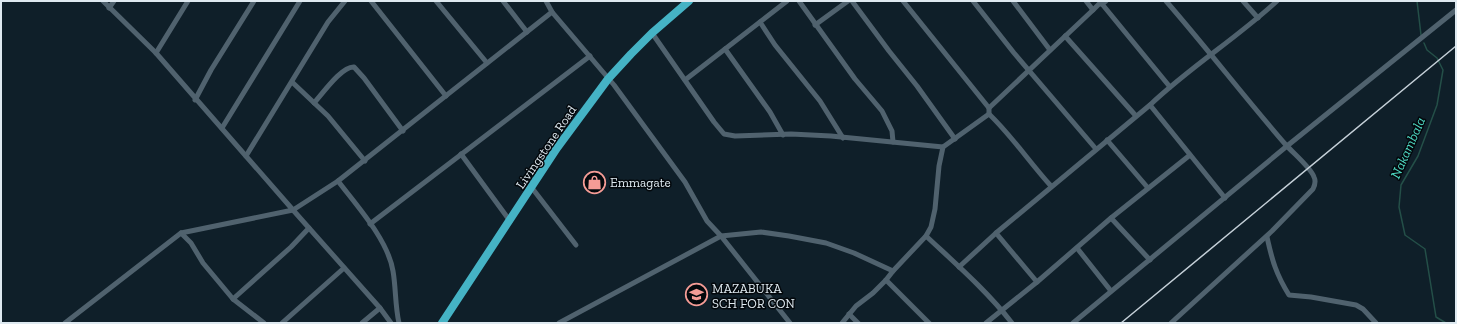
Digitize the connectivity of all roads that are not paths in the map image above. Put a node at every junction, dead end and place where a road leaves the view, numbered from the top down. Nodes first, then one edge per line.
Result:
1 (103, 1) edge
2 (114, 1) edge
3 (188, 1) edge
4 (254, 1) edge
5 (300, 1) edge
6 (345, 1) edge
7 (371, 1) edge
8 (436, 1) edge
9 (503, 1) edge
10 (546, 1) edge
11 (690, 1) edge
12 (786, 1) edge
13 (798, 1) edge
14 (848, 1) edge
15 (852, 1) edge
16 (903, 1) edge
17 (973, 1) edge
18 (1013, 1) edge
19 (1086, 1) edge
20 (1166, 1) edge
21 (1243, 1) edge
22 (1277, 1) edge
23 (1104, 3) edge
24 (109, 8) junction
25 (1093, 10) junction
26 (1456, 10) edge
27 (552, 12) junction
28 (1258, 18) junction
29 (760, 22) junction
30 (815, 24) junction
31 (527, 32) junction
32 (652, 33) junction
33 (1065, 36) junction
34 (725, 49) junction
35 (1050, 50) junction
36 (156, 53) junction
37 (1211, 54) junction
38 (590, 56) junction
39 (487, 63) junction
40 (1028, 70) junction
41 (608, 79) junction
42 (685, 80) junction
43 (292, 82) junction
44 (1170, 87) junction
45 (446, 96) junction
46 (195, 100) junction
47 (314, 103) junction
48 (1150, 105) junction
49 (988, 108) junction
50 (989, 114) junction
51 (1136, 116) junction
52 (222, 128) junction
53 (403, 131) junction
54 (783, 135) junction
55 (843, 138) junction
56 (955, 139) junction
57 (1108, 140) junction
58 (893, 142) junction
59 (1287, 146) junction
60 (944, 147) junction
61 (1096, 149) junction
62 (461, 154) junction
63 (1190, 155) junction
64 (246, 156) junction
65 (364, 161) junction
66 (338, 181) junction
67 (1051, 186) junction
68 (532, 188) junction
69 (1148, 188) junction
70 (1225, 198) junction
71 (293, 210) junction
72 (1111, 218) junction
73 (510, 221) junction
74 (370, 224) junction
75 (309, 228) junction
76 (181, 233) junction
77 (996, 233) junction
78 (721, 236) junction
79 (926, 236) junction
80 (1267, 237) junction
81 (576, 245) dead end
82 (1077, 248) junction
83 (1150, 260) junction
84 (959, 267) junction
85 (344, 268) junction
86 (893, 271) junction
87 (886, 280) junction
88 (1038, 282) junction
89 (1111, 291) junction
90 (233, 299) junction
91 (380, 308) junction
92 (1002, 310) junction
93 (849, 314) junction
94 (64, 323) edge
95 (264, 323) edge
96 (282, 323) edge
97 (362, 323) edge
98 (391, 323) edge
99 (399, 323) edge
100 (442, 323) edge
101 (559, 323) edge
102 (790, 323) edge
103 (842, 323) edge
104 (858, 323) edge
105 (929, 323) edge
106 (986, 323) edge
107 (1012, 323) edge
108 (1073, 323) edge
109 (1171, 323) edge
110 (1376, 323) edge

1 - 24 street
2 - 24 street
3 - 36 street
4 - 46 street
5 - 52 street
6 - 43 street
7 - 45 street
8 - 39 street
9 - 31 street
10 - 27 street
11 - 32 highway, Livingstone Road
12 - 29 street
13 - 30 street
14 - 30 street
15 - 56 street
16 - 49 street
17 - 40 street
18 - 35 street
19 - 25 street
20 - 37 street
21 - 28 street
22 - 28 street
23 - 25 street
23 - 44 street
24 - 36 street
25 - 33 street
26 - 59 street
27 - 31 street
27 - 38 street
28 - 37 street
29 - 34 street
29 - 55 street
30 - 58 street
31 - 39 street
32 - 41 highway, Livingstone Road
32 - 42 street
33 - 35 street
33 - 51 street
34 - 42 street
34 - 54 street
35 - 40 street
36 - 46 street
37 - 44 street
37 - 59 street
38 - 41 street
38 - 62 street
39 - 45 street
40 - 49 street
40 - 61 street
41 - 68 highway, Livingstone Road
41 - 78 street
42 - 54 street
43 - 47 street
43 - 64 street
44 - 48 street
45 - 53 street
46 - 52 street
47 - 53 street
47 - 65 street
48 - 51 street
48 - 63 street
49 - 50 street
50 - 56 street
50 - 67 street
51 - 57 street
52 - 64 street
53 - 65 street
54 - 55 street
55 - 58 street
56 - 60 street
57 - 61 street
57 - 69 street
58 - 60 street
59 - 70 street
59 - 80 street
60 - 79 street
61 - 67 street
62 - 73 street
62 - 74 street
63 - 69 street
63 - 70 street
64 - 71 street
65 - 66 street
66 - 71 street
66 - 74 street
67 - 77 street
68 - 73 highway, Livingstone Road
68 - 81 street
69 - 72 street
70 - 83 street
71 - 75 street
71 - 76 street
72 - 82 street
72 - 83 street
73 - 100 highway, Livingstone Road
74 - 99 street
75 - 85 street
75 - 90 street
76 - 90 street
76 - 94 street
77 - 84 street
77 - 88 street
78 - 86 street
78 - 101 street
78 - 102 street
79 - 84 street
79 - 86 street
80 - 109 street
80 - 110 street
82 - 88 street
82 - 89 street
83 - 89 street
84 - 92 street
85 - 91 street
85 - 96 street
86 - 87 street
87 - 93 street
87 - 105 street
88 - 92 street
89 - 108 street
90 - 95 street
91 - 97 street
91 - 98 street
92 - 106 street
92 - 107 street
93 - 103 street
93 - 104 street

